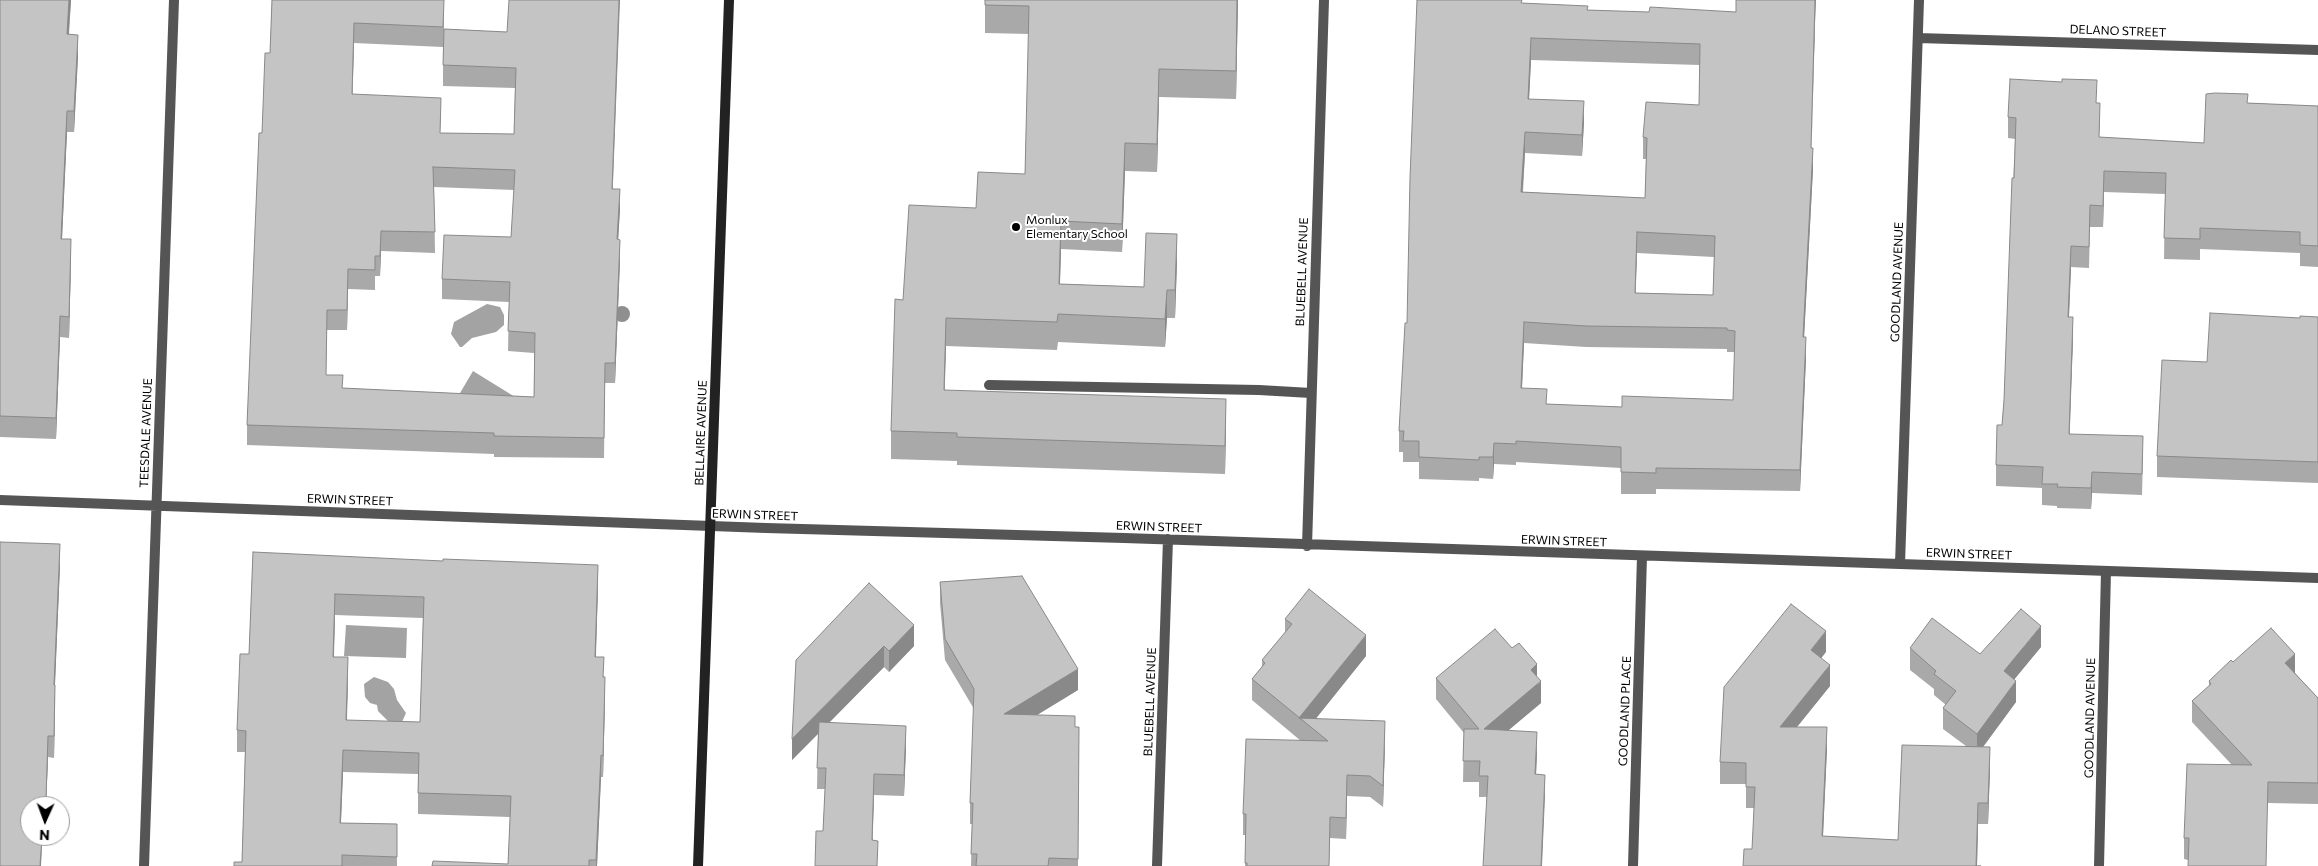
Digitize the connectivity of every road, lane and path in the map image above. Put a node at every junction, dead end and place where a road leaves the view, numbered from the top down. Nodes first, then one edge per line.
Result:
1 (174, 0) edge
2 (730, 0) edge
3 (1324, 0) edge
4 (1919, 0) edge
5 (1918, 38) junction
6 (2318, 50) edge
7 (989, 385) dead end
8 (1311, 393) junction
9 (0, 500) edge
10 (156, 505) junction
11 (711, 526) junction
12 (1168, 539) junction
13 (1307, 546) junction
14 (1642, 556) junction
15 (1900, 564) junction
16 (2106, 572) junction
17 (2318, 578) edge
18 (144, 866) edge
19 (698, 866) edge
20 (1157, 866) edge
21 (1633, 866) edge
22 (2099, 866) edge

1 - 10 street, TEESDALE AVENUE
2 - 11 street, BELLAIRE AVENUE
3 - 8 street, BLUEBELL AVENUE
4 - 5 street, GOODLAND AVENUE
5 - 6 street, DELANO STREET
5 - 15 street, GOODLAND AVENUE
7 - 8 street
8 - 13 street, BLUEBELL AVENUE
9 - 10 street, ERWIN STREET
10 - 11 street, ERWIN STREET
10 - 18 street, TEESDALE AVENUE
11 - 12 street, ERWIN STREET
11 - 19 street, BELLAIRE AVENUE
12 - 13 street, ERWIN STREET
12 - 20 street, BLUEBELL AVENUE
13 - 14 street, ERWIN STREET
14 - 15 street, ERWIN STREET
14 - 21 street, GOODLAND PLACE
15 - 16 street, ERWIN STREET
16 - 17 street, ERWIN STREET
16 - 22 street, GOODLAND AVENUE

